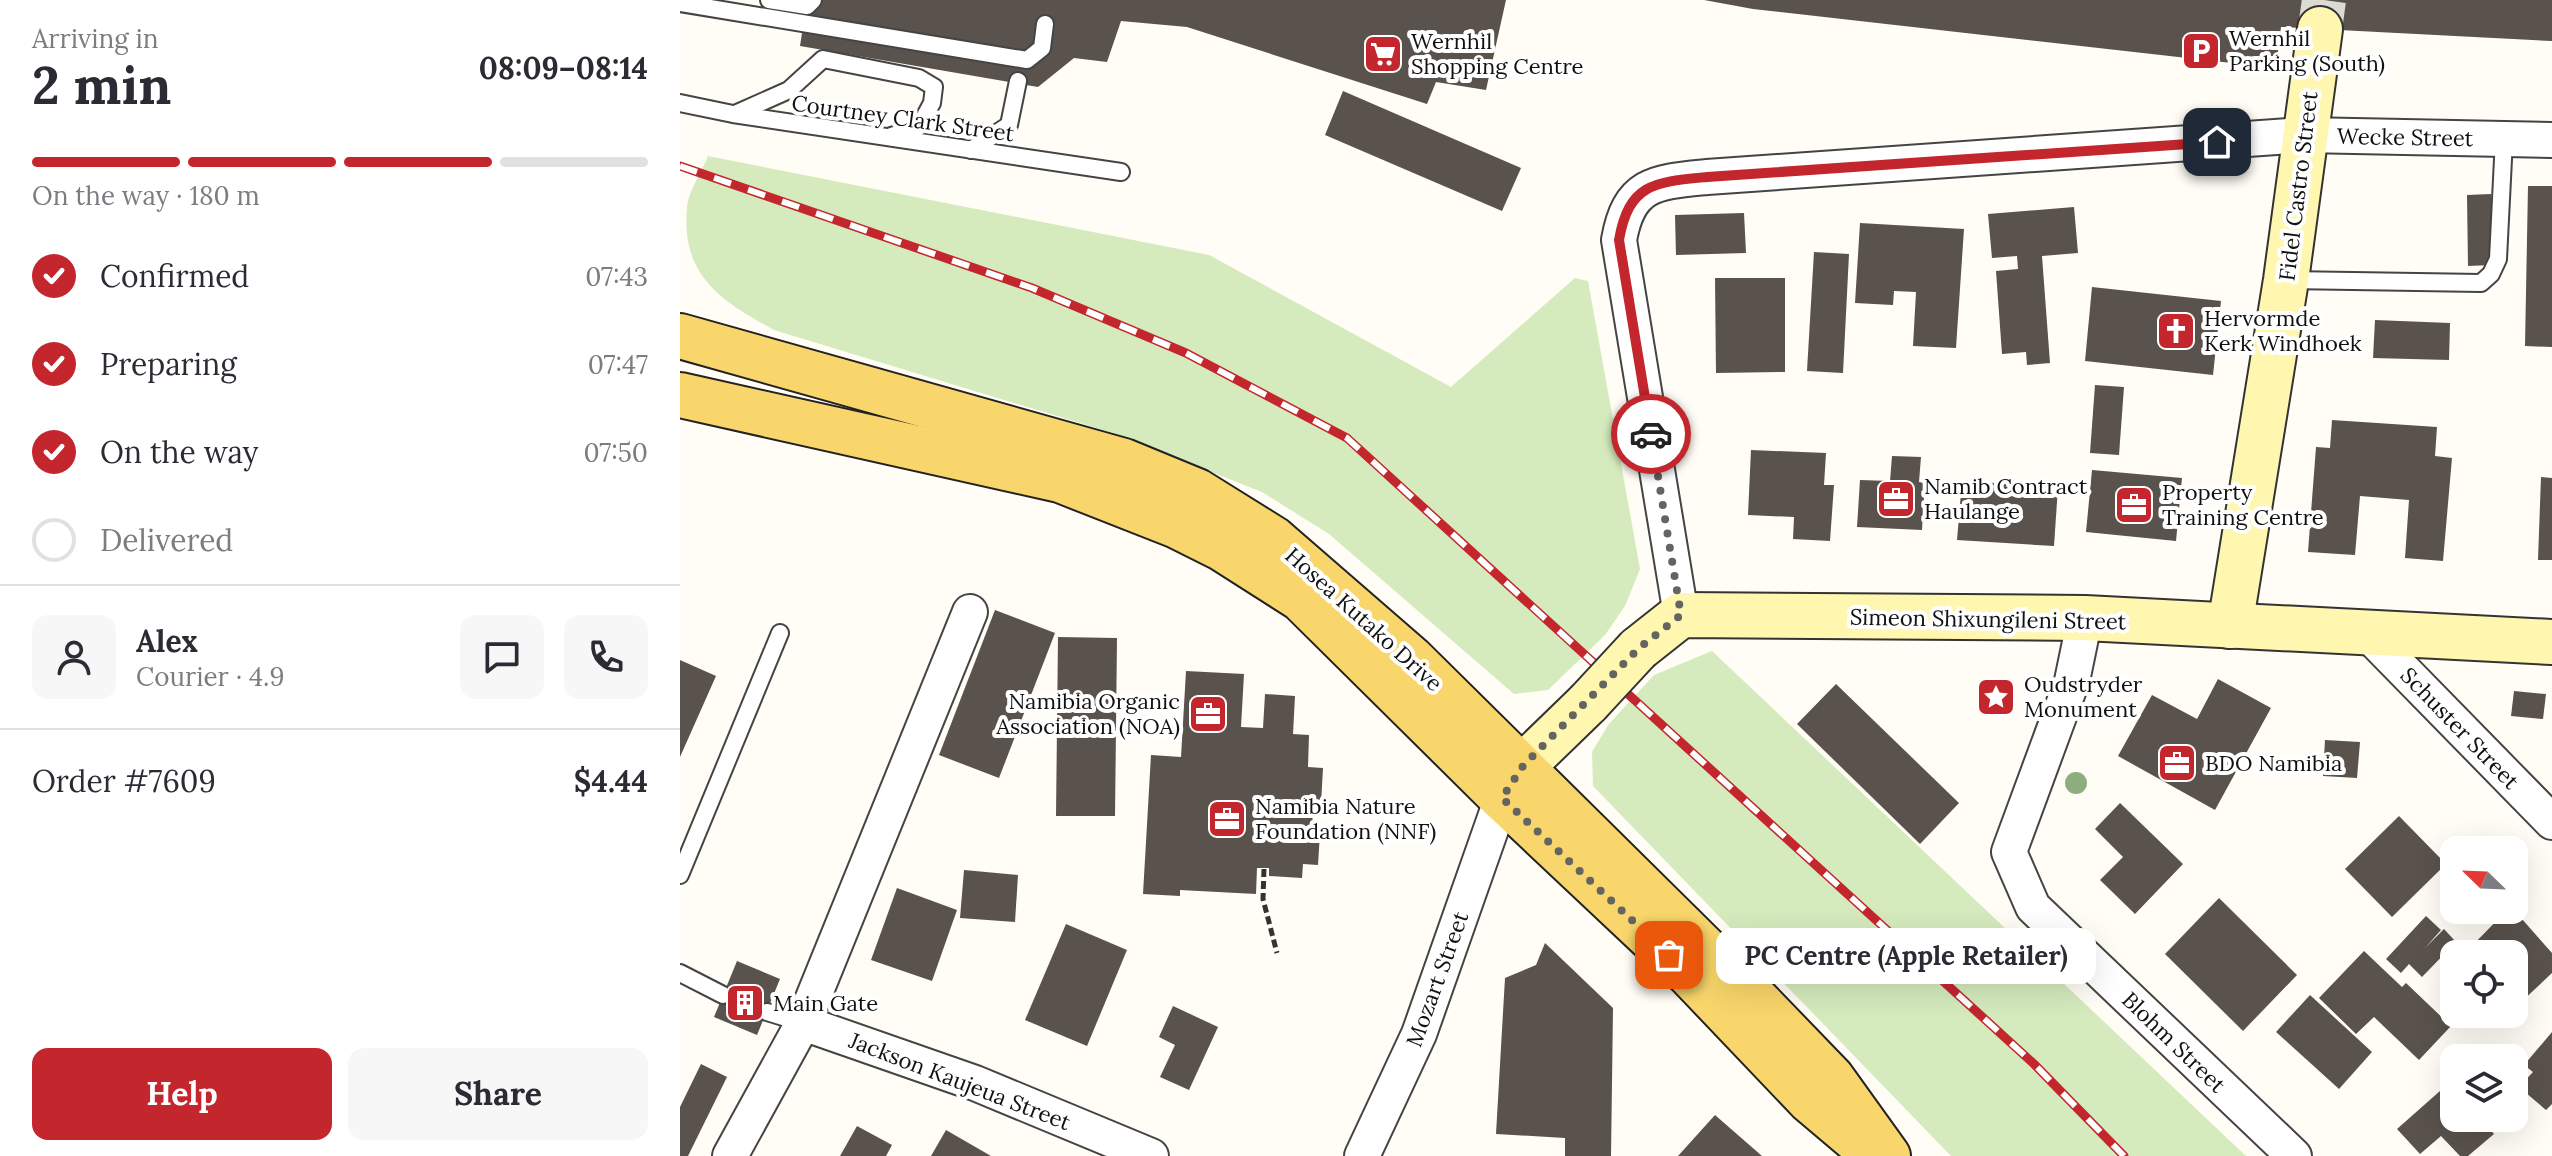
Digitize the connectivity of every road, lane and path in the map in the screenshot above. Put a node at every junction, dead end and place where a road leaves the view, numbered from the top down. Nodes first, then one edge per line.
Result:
1 (769, 0) edge
2 (813, 0) edge
3 (680, 3) edge
4 (1045, 24) dead end
5 (2320, 29) tunnel mouth
6 (1018, 81) dead end
7 (680, 103) edge
8 (733, 114) junction
9 (2304, 135) junction
10 (885, 137) junction
11 (2504, 139) junction
12 (2552, 140) edge
13 (971, 150) junction
14 (1121, 172) dead end
15 (2286, 280) junction
16 (683, 336) edge
17 (680, 395) edge
18 (970, 612) dead end
19 (1681, 615) junction
20 (2085, 618) junction
21 (2230, 626) junction
22 (780, 633) dead end
23 (2368, 634) junction
24 (2552, 642) edge
25 (1512, 782) junction
26 (2552, 822) edge
27 (1264, 869) dead end
28 (680, 875) edge
29 (1277, 953) dead end
30 (680, 973) edge
31 (723, 995) dead end
32 (767, 1012) dead end
33 (803, 1023) junction
34 (730, 1156) edge
35 (1151, 1156) edge
36 (1362, 1156) edge
37 (1875, 1156) edge
38 (1888, 1156) edge
39 (2294, 1156) edge

1 - 2 lane
3 - 4 lane
5 - 9 street, Fidel Castro Street
6 - 13 lane
7 - 8 lane, Courtney Clark Street
8 - 10 lane, Courtney Clark Street
8 - 10 lane
9 - 11 street, Wecke Street
9 - 15 street, Fidel Castro Street
9 - 19 street, Wecke Street
10 - 13 lane, Courtney Clark Street
11 - 12 street, Wecke Street
11 - 15 lane
13 - 14 lane, Courtney Clark Street
15 - 21 street, Fidel Castro Street
16 - 25 main road, Hosea Kutako Drive
17 - 25 main road, Hosea Kutako Drive
18 - 33 street
19 - 20 street, Simeon Shixungileni Street
19 - 25 street, bridge
20 - 21 street, Simeon Shixungileni Street
20 - 39 street, Blohm Street
21 - 23 street, Simeon Shixungileni Street
22 - 28 lane
23 - 24 street, Simeon Shixungileni Street
23 - 26 street, Schuster Street
25 - 36 street, Mozart Street
25 - 37 main road, Hosea Kutako Drive
25 - 38 main road, Hosea Kutako Drive
27 - 29 path
30 - 31 lane
32 - 33 lane, Jackson Kaujeua Street
33 - 34 street
33 - 35 street, Jackson Kaujeua Street

